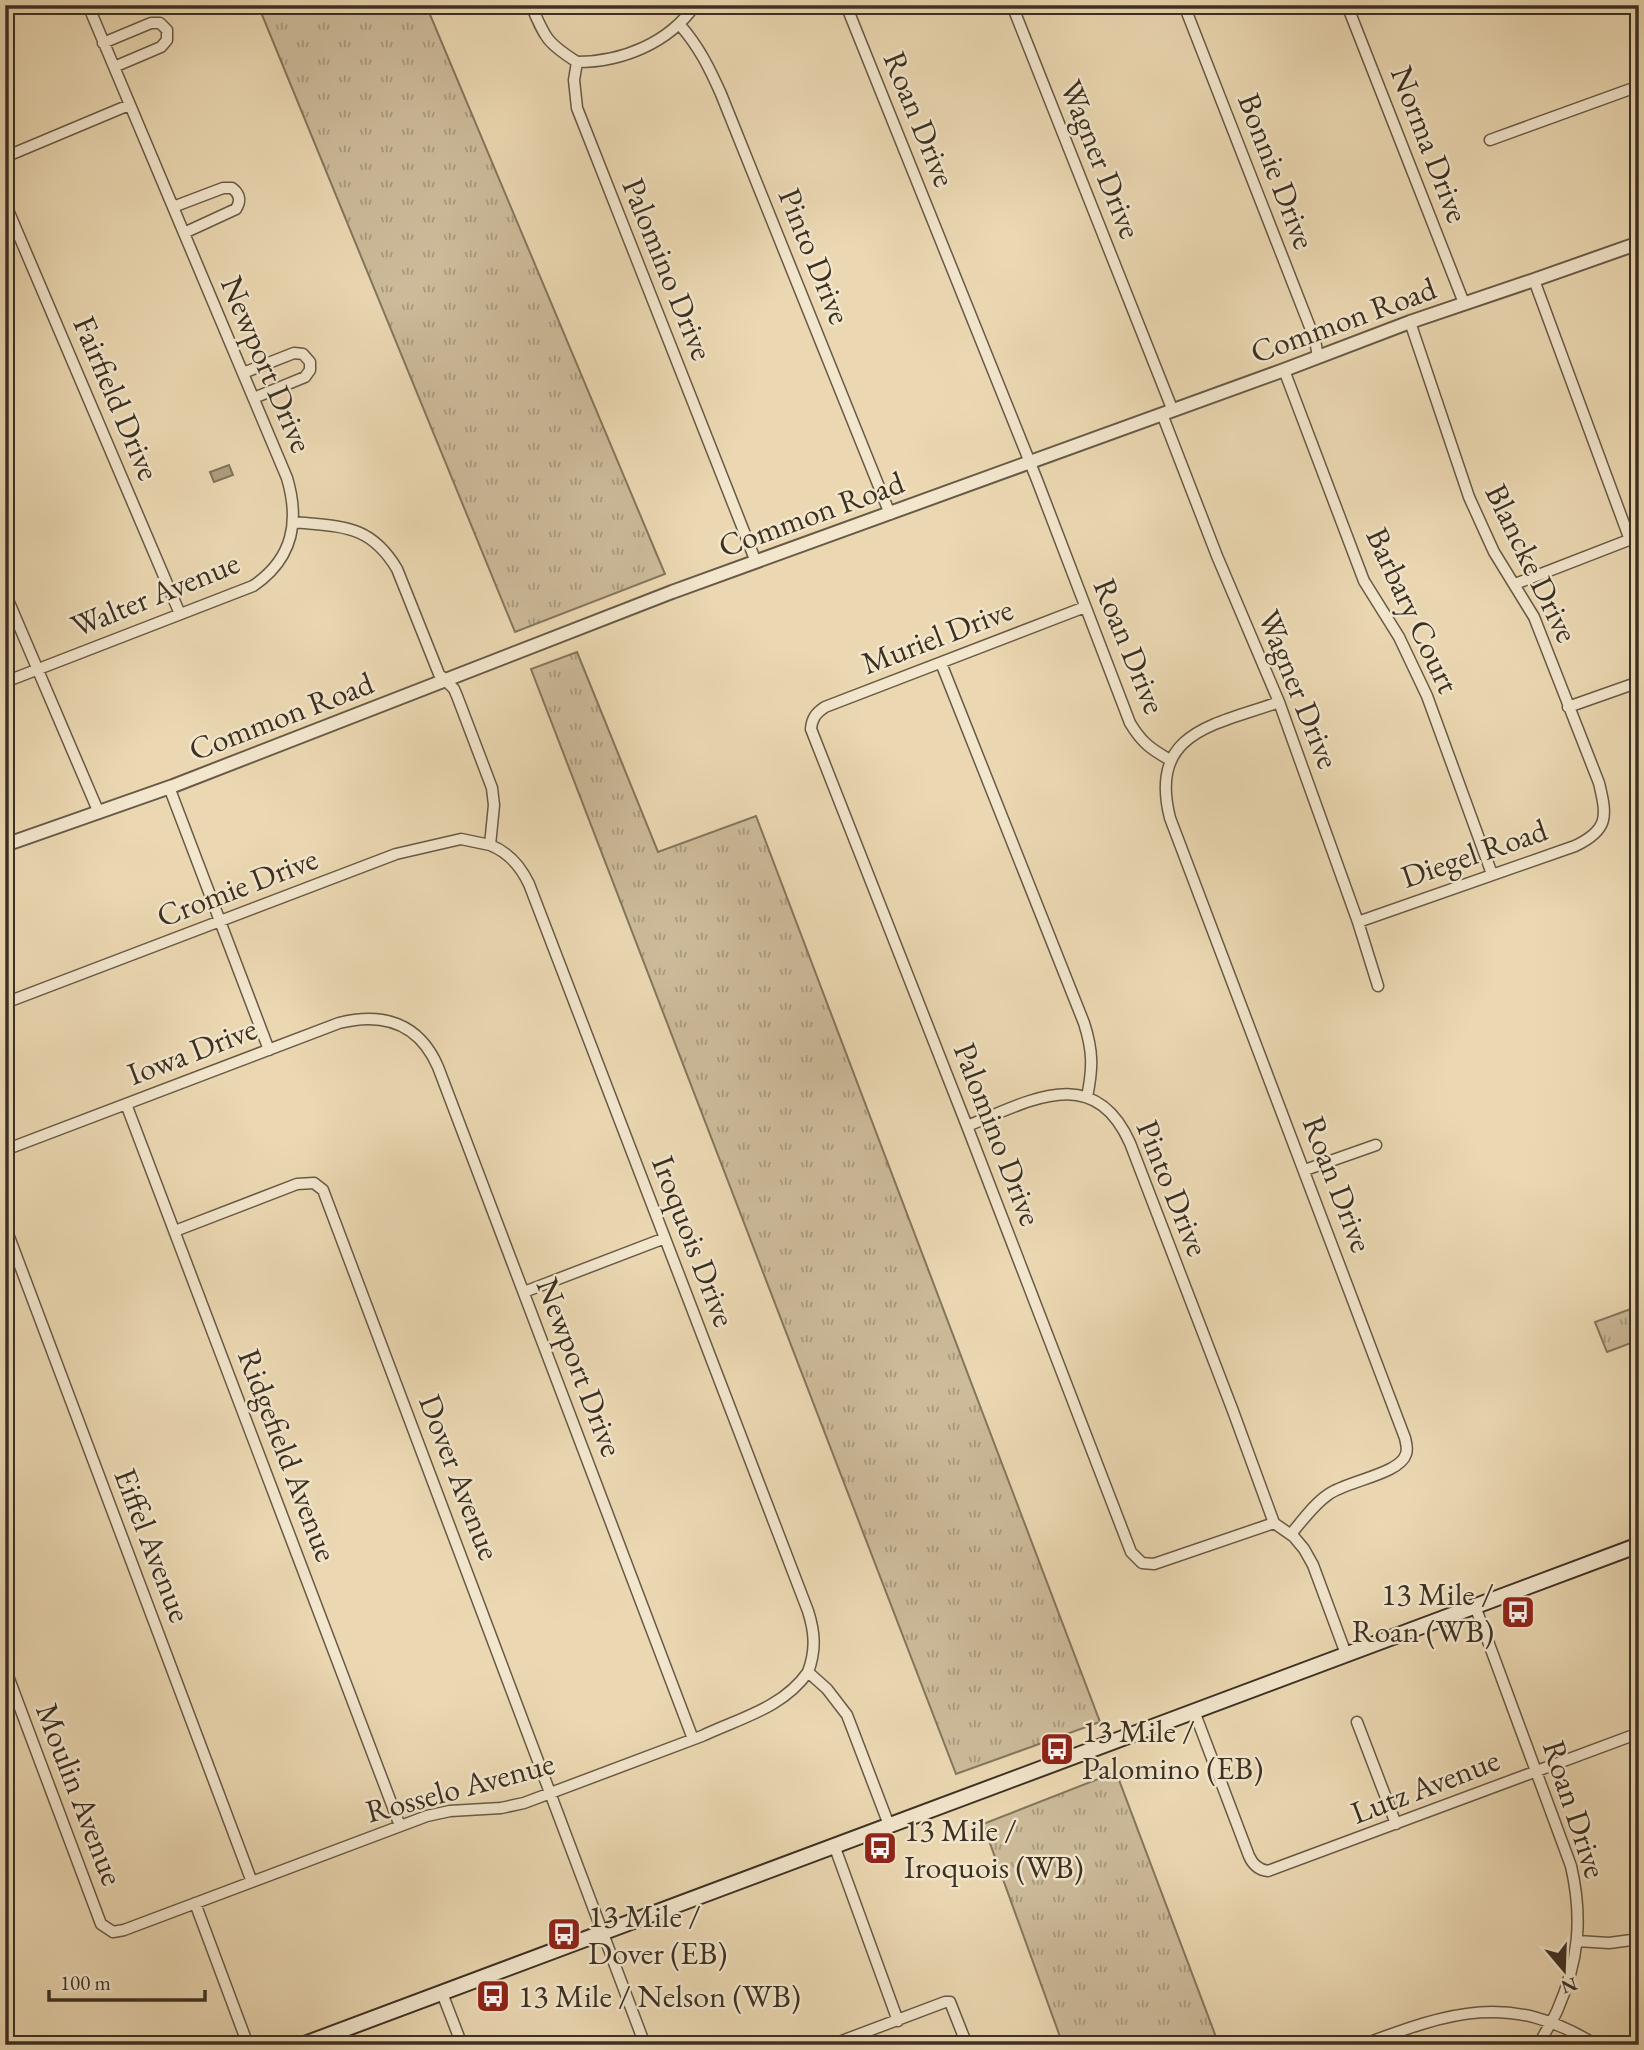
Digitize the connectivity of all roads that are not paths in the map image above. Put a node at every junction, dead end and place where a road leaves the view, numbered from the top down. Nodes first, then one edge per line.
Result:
1 (88, 5) edge
2 (531, 5) edge
3 (695, 5) edge
4 (846, 5) edge
5 (1012, 5) edge
6 (1184, 5) edge
7 (1347, 5) edge
8 (680, 25) junction
9 (103, 43) junction
10 (577, 62) junction
11 (114, 67) junction
12 (1639, 86) edge
13 (129, 105) junction
14 (1490, 140) dead end
15 (5, 157) edge
16 (5, 203) edge
17 (173, 207) junction
18 (184, 233) junction
19 (1639, 243) edge
20 (1534, 281) junction
21 (1464, 303) junction
22 (1410, 322) junction
23 (1318, 357) junction
24 (1284, 370) junction
25 (243, 373) junction
26 (254, 398) junction
27 (1168, 412) junction
28 (1030, 462) junction
29 (890, 514) junction
30 (294, 522) junction
31 (1634, 538) edge
32 (756, 562) junction
33 (1515, 584) junction
34 (5, 593) edge
35 (1085, 607) junction
36 (180, 614) junction
37 (941, 663) junction
38 (38, 670) junction
39 (445, 681) junction
40 (5, 682) edge
41 (1639, 682) edge
42 (1279, 702) junction
43 (1569, 707) junction
44 (812, 720) joint
45 (1170, 760) junction
46 (169, 788) junction
47 (99, 813) junction
48 (1603, 826) joint
49 (5, 845) edge
50 (490, 845) junction
51 (1492, 874) junction
52 (220, 922) junction
53 (1358, 922) junction
54 (1378, 986) dead end
55 (5, 1003) edge
56 (401, 1025) joint
57 (269, 1050) junction
58 (1087, 1097) junction
59 (127, 1104) junction
60 (967, 1126) junction
61 (1376, 1145) dead end
62 (5, 1150) edge
63 (1305, 1170) junction
64 (5, 1226) edge
65 (175, 1231) junction
66 (665, 1238) junction
67 (524, 1292) junction
68 (1274, 1523) junction
69 (1291, 1534) junction
70 (1639, 1545) edge
71 (1475, 1606) junction
72 (1346, 1654) junction
73 (5, 1668) edge
74 (808, 1672) junction
75 (1194, 1711) junction
76 (1357, 1722) dead end
77 (1639, 1733) edge
78 (693, 1739) junction
79 (1536, 1772) junction
80 (551, 1793) junction
81 (1396, 1824) junction
82 (889, 1825) junction
83 (400, 1826) junction
84 (834, 1845) junction
85 (252, 1882) junction
86 (195, 1903) junction
87 (603, 1932) junction
88 (113, 1933) joint
89 (1639, 1939) edge
90 (1577, 1941) junction
91 (442, 1993) junction
92 (898, 2021) junction
93 (1551, 2022) junction
94 (307, 2044) edge
95 (248, 2045) edge
96 (462, 2045) edge
97 (645, 2045) edge
98 (831, 2045) edge
99 (967, 2045) edge
100 (1362, 2045) edge
101 (1539, 2045) edge
102 (1596, 2045) edge

1 - 9 street, Newport Drive
2 - 10 street
3 - 8 street
4 - 28 street, Roan Drive
5 - 27 street, Wagner Drive
6 - 23 street, Bonnie Drive
7 - 21 street, Norma Drive
8 - 10 street
8 - 29 street, Pinto Drive
9 - 11 street, Newport Drive
9 - 11 street
10 - 32 street, Palomino Drive
11 - 13 street, Newport Drive
12 - 14 street
13 - 15 street
13 - 17 street, Newport Drive
16 - 36 street, Fairfield Drive
17 - 18 street, Newport Drive
17 - 18 street
18 - 25 street, Newport Drive
19 - 20 street, Common Road
20 - 21 street, Common Road
20 - 31 street
21 - 22 street, Common Road
22 - 23 street, Common Road
22 - 33 street, Blancke Drive
23 - 24 street, Common Road
24 - 27 street, Common Road
24 - 51 street, Barbary Court
25 - 26 street, Newport Drive
25 - 26 street
26 - 30 street, Newport Drive
27 - 28 street, Common Road
27 - 42 street, Wagner Drive
28 - 29 street, Common Road
28 - 35 street, Roan Drive
29 - 32 street, Common Road
30 - 36 street, Walter Avenue
30 - 39 street
31 - 33 street
32 - 39 street, Common Road
33 - 43 street, Blancke Drive
34 - 38 street
35 - 37 street, Muriel Drive
35 - 45 street, Roan Drive
36 - 38 street, Walter Avenue
37 - 44 street, Muriel Drive
37 - 58 street
38 - 40 street, Walter Avenue
38 - 47 street
39 - 46 street, Common Road
39 - 50 street
41 - 43 street
42 - 45 street
42 - 53 street, Wagner Drive
43 - 48 street, Blancke Drive
44 - 60 street, Palomino Drive
45 - 63 street, Roan Drive
46 - 47 street, Common Road
46 - 52 street
47 - 49 street, Common Road
48 - 51 street, Diegel Road
50 - 52 street, Cromie Drive
50 - 66 street, Iroquois Drive
51 - 53 street, Diegel Road
52 - 55 street, Cromie Drive
52 - 57 street
53 - 54 street, Wagner Drive
56 - 57 street, Iowa Drive
56 - 67 street, Newport Drive
57 - 59 street, Iowa Drive
58 - 60 street
58 - 68 street, Pinto Drive
59 - 62 street, Iowa Drive
59 - 65 street, Ridgefield Avenue
60 - 68 street, Palomino Drive
61 - 63 street
63 - 69 street, Roan Drive
64 - 85 street, Eiffel Avenue
65 - 80 street, Dover Avenue
65 - 83 street, Ridgefield Avenue
66 - 67 street
66 - 74 street, Iroquois Drive
67 - 78 street, Newport Drive
68 - 69 street
69 - 72 street
70 - 71 main road
71 - 72 main road
71 - 79 street, Roan Drive
72 - 75 main road
73 - 88 street, Moulin Avenue
74 - 78 street, Rosselo Avenue
74 - 82 street
75 - 81 street, Lutz Avenue
75 - 82 main road
76 - 81 street
77 - 79 street, Lutz Avenue
78 - 80 street, Rosselo Avenue
79 - 81 street, Lutz Avenue
79 - 90 street, Roan Drive
80 - 83 street, Rosselo Avenue
80 - 87 street, Dover Avenue
82 - 84 main road
83 - 85 street, Rosselo Avenue
84 - 87 main road
84 - 92 street
85 - 86 street, Rosselo Avenue
86 - 88 street, Rosselo Avenue
86 - 95 street
87 - 91 main road
87 - 97 street
89 - 90 street
90 - 93 street, Roan Drive
91 - 94 main road
91 - 96 street
92 - 98 street
92 - 99 street
93 - 100 street
93 - 101 street
93 - 102 street

